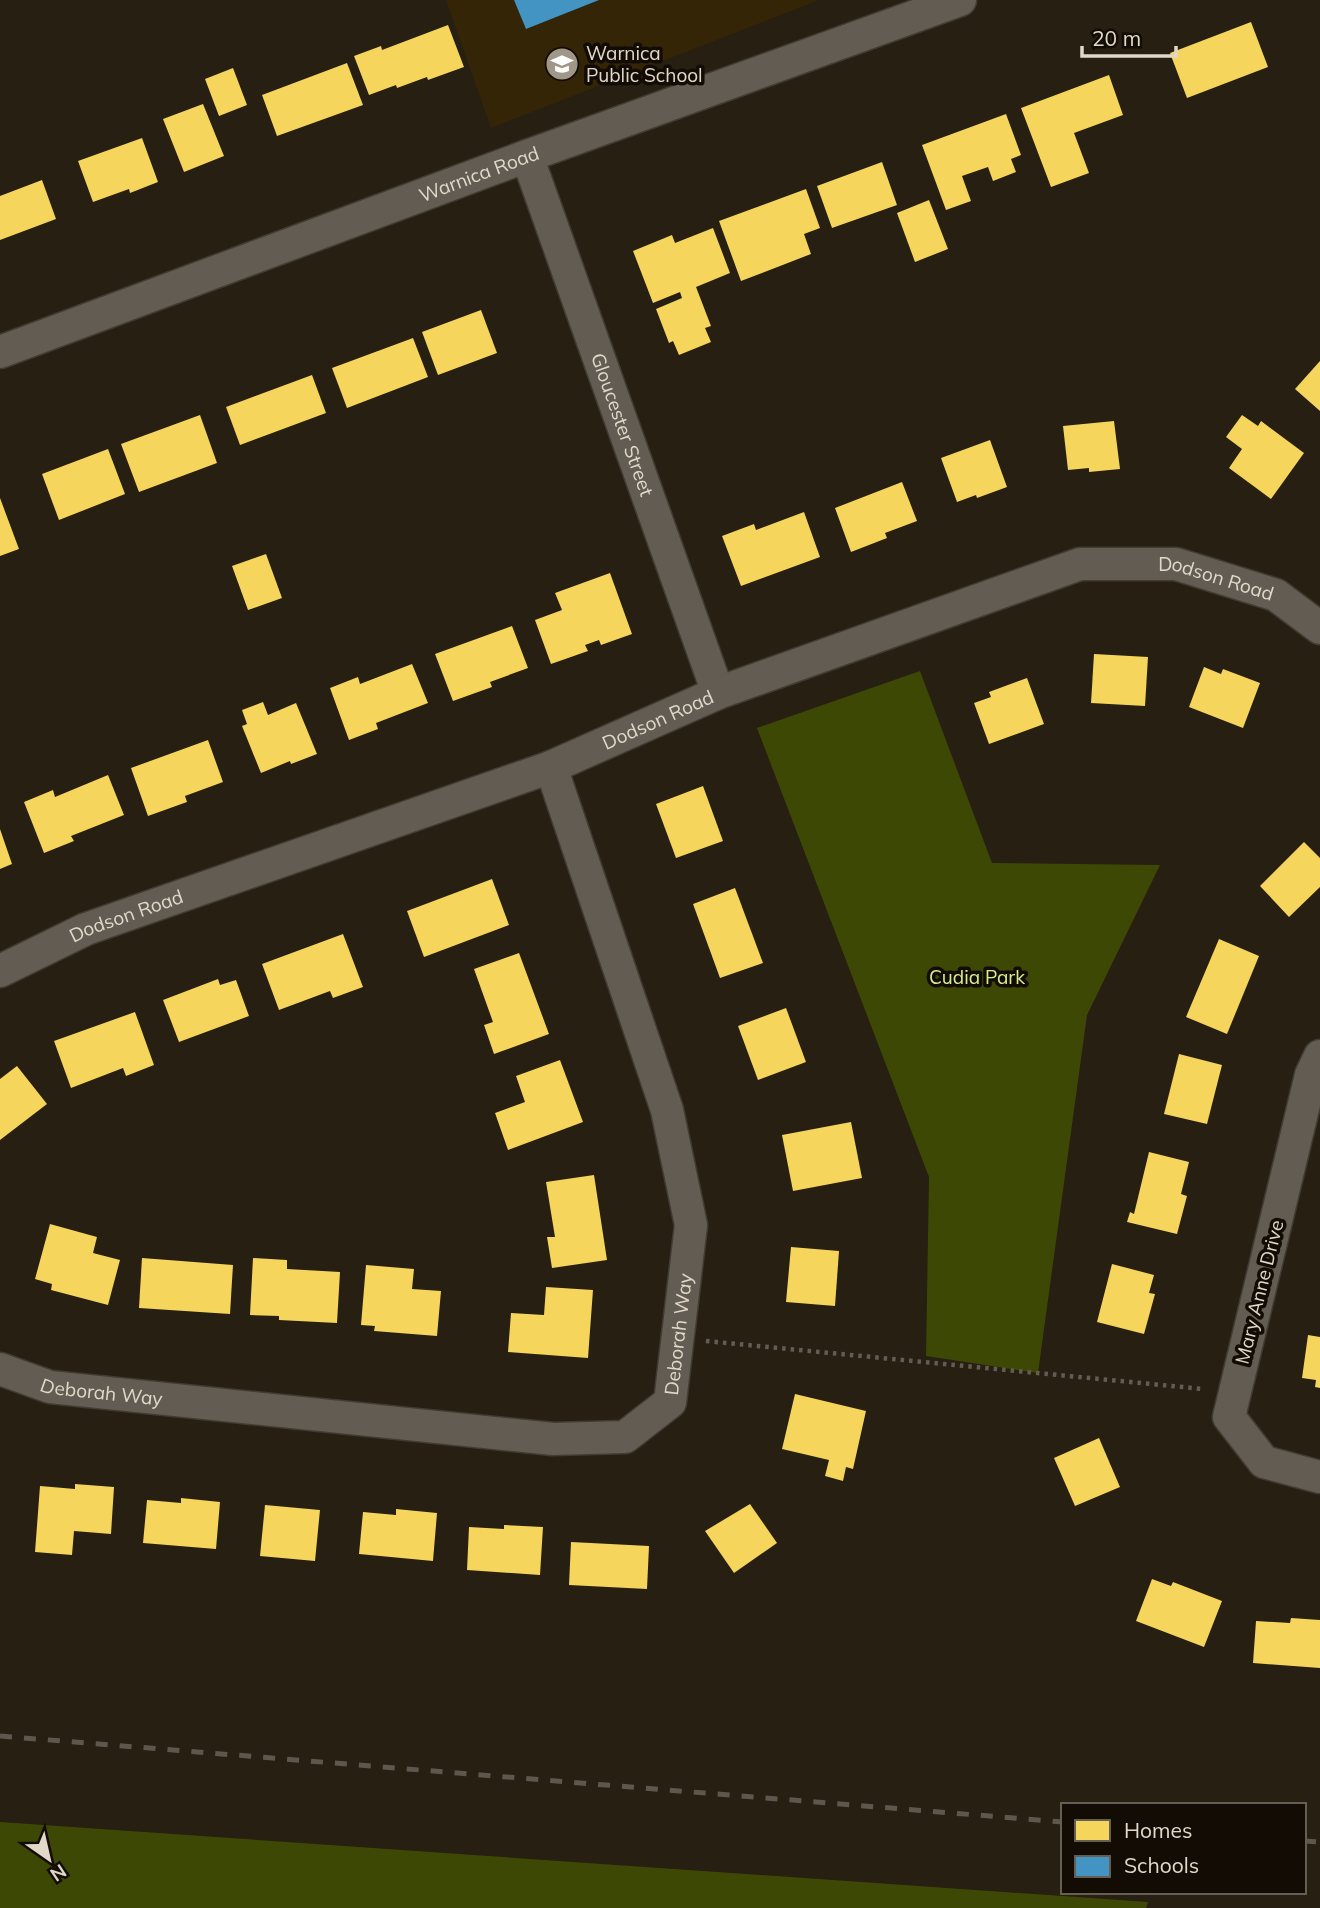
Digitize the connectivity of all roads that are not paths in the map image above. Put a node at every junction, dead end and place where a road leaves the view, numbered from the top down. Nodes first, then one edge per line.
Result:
1 (960, 0) edge
2 (527, 156) junction
3 (0, 352) edge
4 (1320, 628) edge
5 (718, 693) junction
6 (551, 767) junction
7 (0, 971) edge
8 (1320, 1056) edge
9 (0, 1369) edge
10 (1320, 1477) edge

1 - 2 street, Warnica Road
2 - 3 street, Warnica Road
2 - 5 street, Gloucester Street
4 - 5 street, Dodson Road
5 - 6 street, Dodson Road
6 - 7 street, Dodson Road
6 - 9 street, Deborah Way
8 - 10 street, Mary Anne Drive

